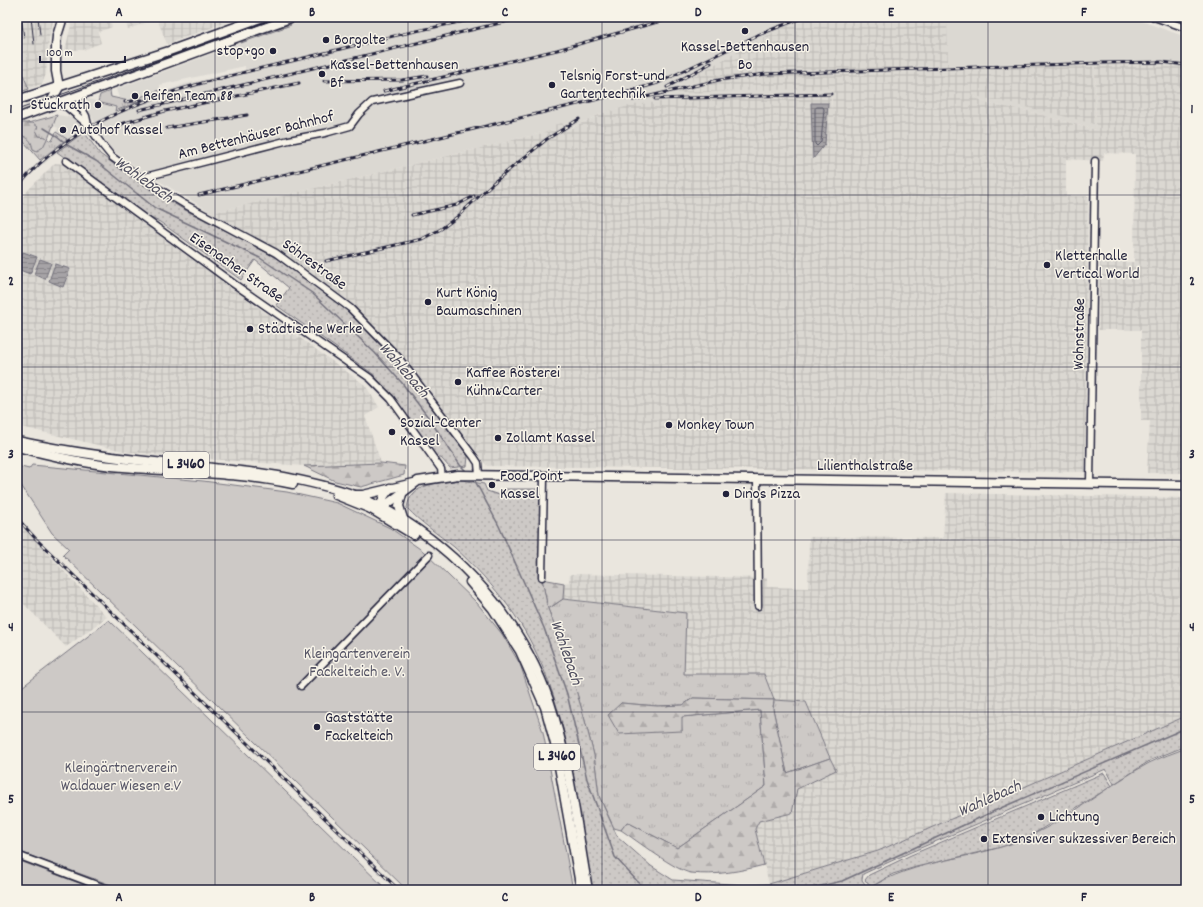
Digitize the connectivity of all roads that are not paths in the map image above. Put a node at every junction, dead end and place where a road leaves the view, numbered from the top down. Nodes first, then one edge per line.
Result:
1 (63, 17) edge
2 (263, 17) edge
3 (293, 17) edge
4 (1154, 17) edge
5 (1186, 28) edge
6 (460, 83) dead end
7 (57, 91) junction
8 (84, 92) junction
9 (17, 100) edge
10 (52, 106) junction
11 (17, 118) edge
12 (88, 124) junction
13 (66, 161) dead end
14 (1095, 162) dead end
15 (142, 178) junction
16 (17, 442) edge
17 (17, 448) edge
18 (474, 475) junction
19 (442, 477) junction
20 (544, 478) junction
21 (757, 479) junction
22 (418, 482) junction
23 (1090, 483) junction
24 (1186, 485) edge
25 (390, 488) junction
26 (402, 493) junction
27 (354, 495) junction
28 (380, 508) junction
29 (370, 509) junction
30 (404, 522) junction
31 (414, 535) junction
32 (429, 555) dead end
33 (542, 577) dead end
34 (758, 606) dead end
35 (301, 686) dead end
36 (17, 855) edge
37 (110, 890) edge
38 (581, 890) edge
39 (588, 890) edge

1 - 7 main road
2 - 7 main road
3 - 8 main road
4 - 5 street
6 - 15 street, Am Bettenhäuser Bahnhof
7 - 8 main road
7 - 9 main road
7 - 10 main road
8 - 10 main road
8 - 12 street, Söhrestraße
10 - 11 main road
10 - 12 street, Söhrestraße
12 - 15 street, Söhrestraße
13 - 19 street, Eisenacher Straße
14 - 23 street, Wohnstraße
15 - 18 street, Söhrestraße
16 - 27 main road, L 3460
17 - 29 main road, L 3460
18 - 19 main road, Lilienthalstraße
18 - 20 main road, Lilienthalstraße
19 - 22 main road, Lilienthalstraße
20 - 21 main road, Lilienthalstraße
20 - 33 street
21 - 23 main road, Lilienthalstraße
21 - 34 street
22 - 25 main road
22 - 26 main road, Lilienthalstraße
23 - 24 main road, Lilienthalstraße
25 - 27 main road
25 - 28 main road
26 - 28 main road, Lilienthalstraße
26 - 30 main road
27 - 28 main road, L 3460
28 - 29 main road
28 - 30 main road, L 3460
28 - 31 main road
29 - 31 main road, L 3460
30 - 39 main road, L 3460
31 - 38 main road, L 3460
32 - 35 street
36 - 37 street

